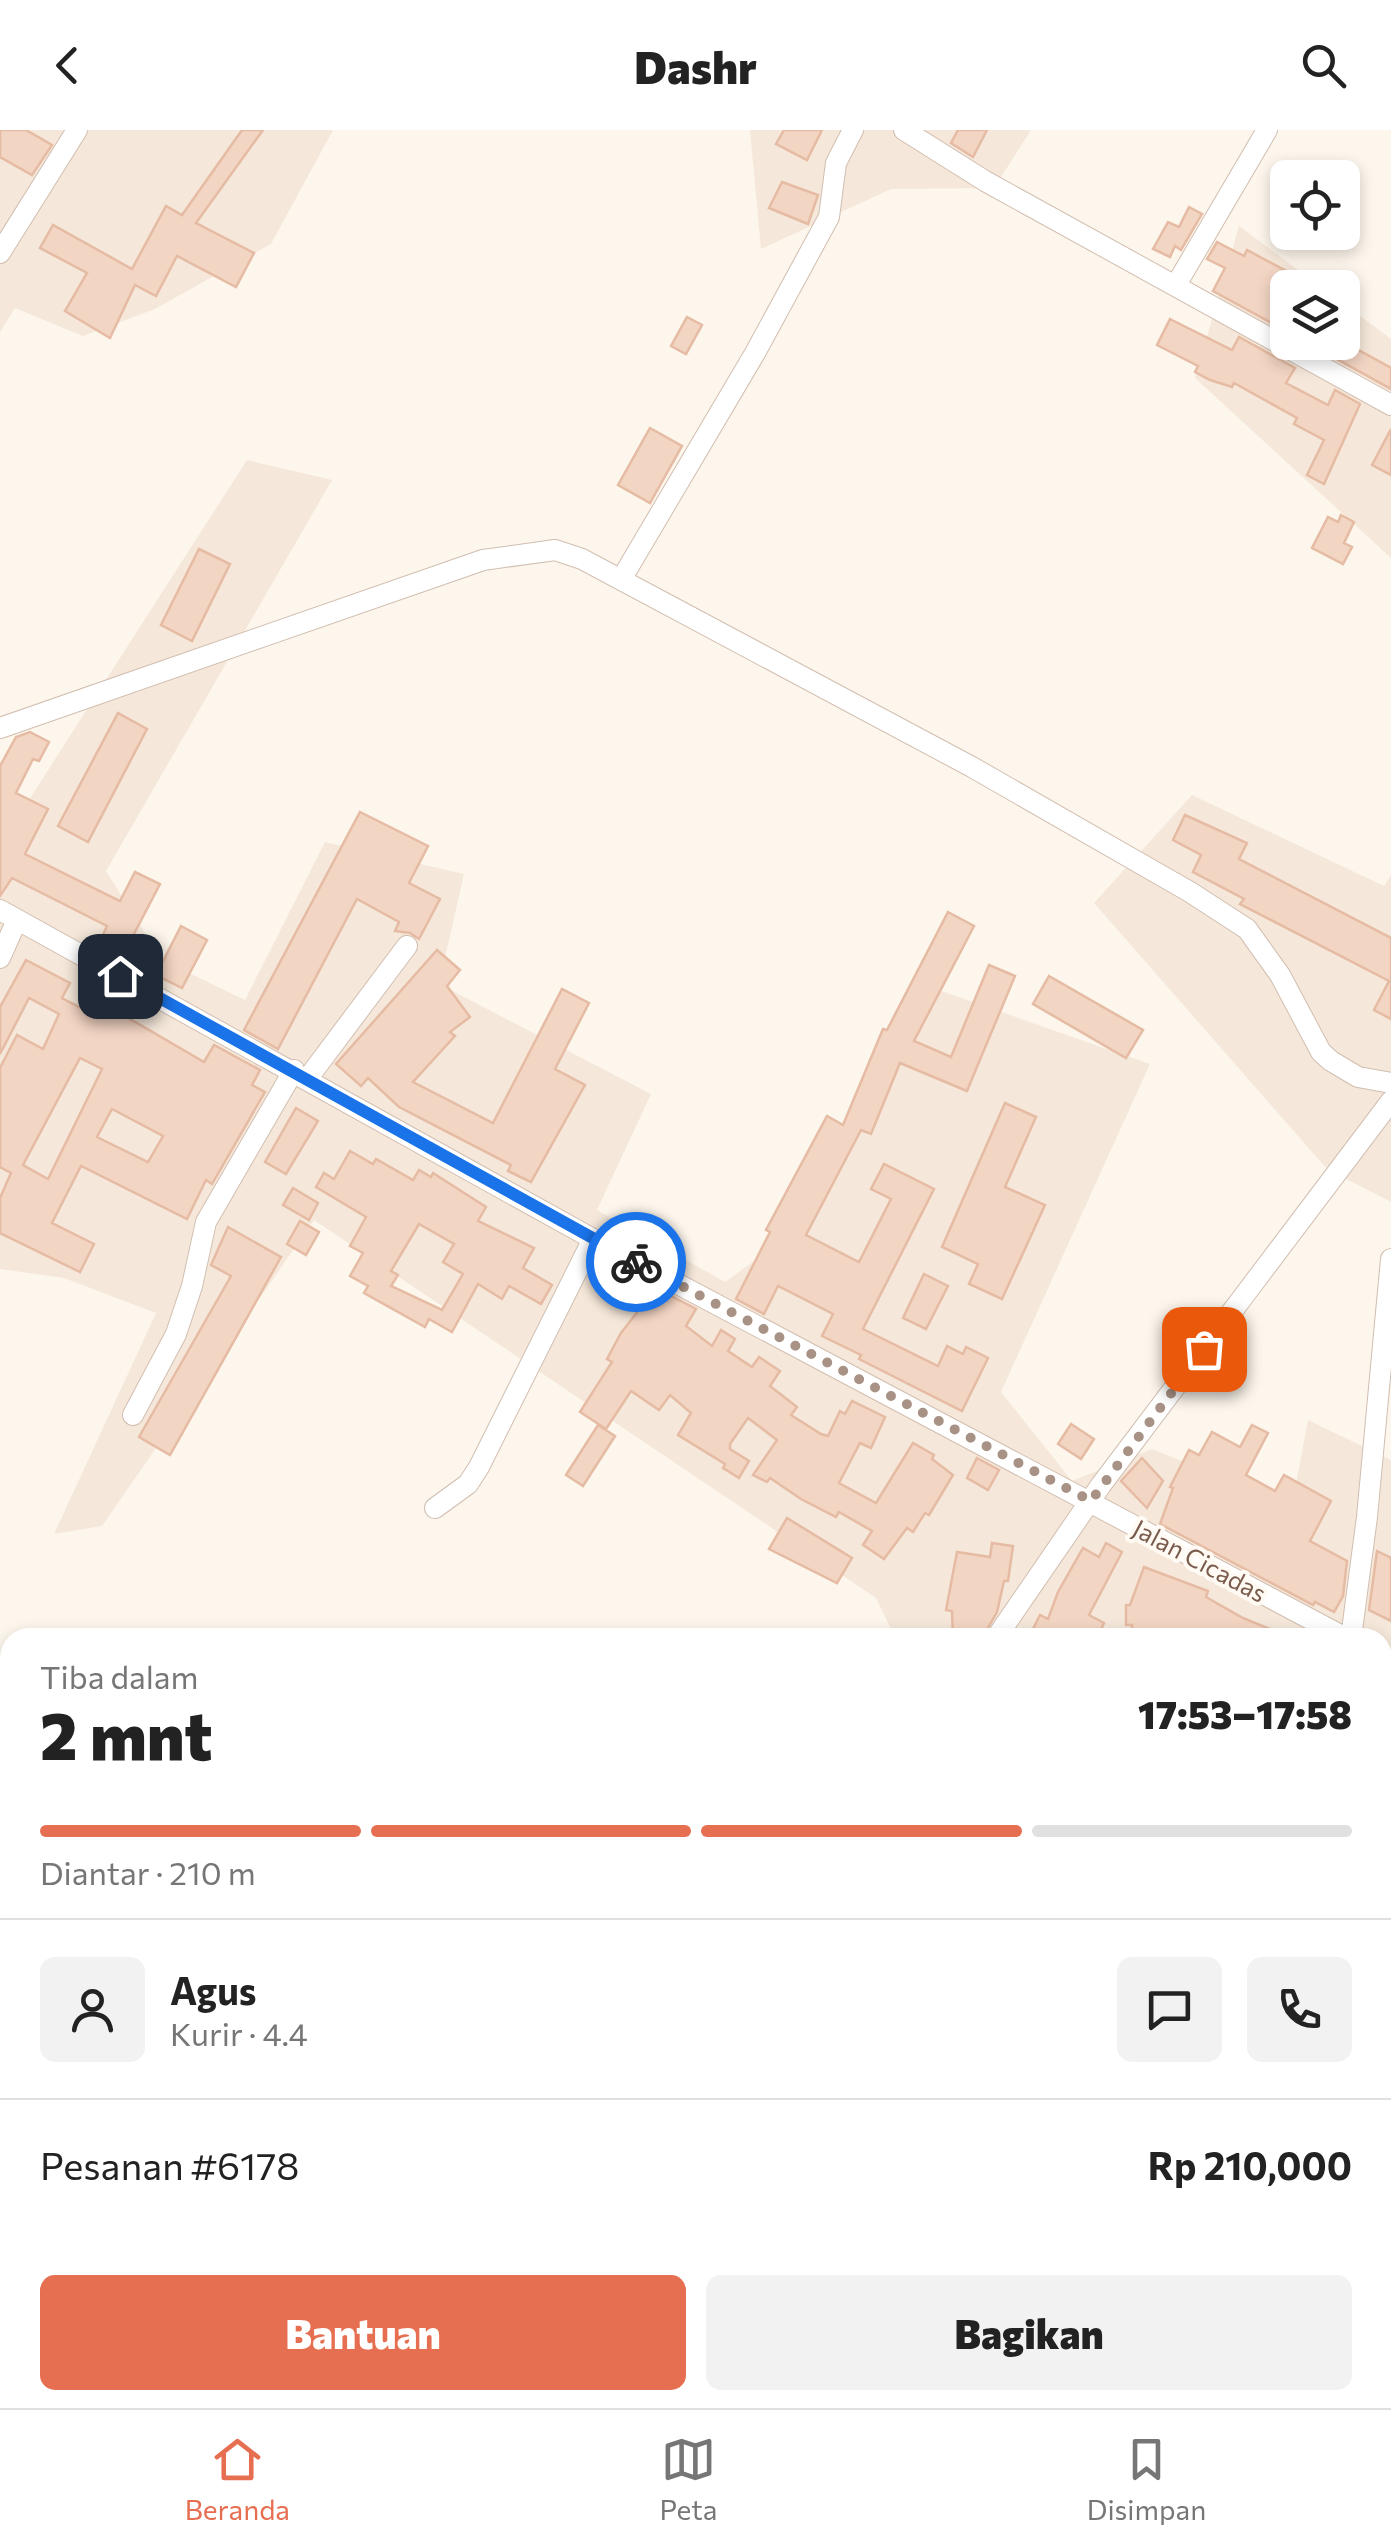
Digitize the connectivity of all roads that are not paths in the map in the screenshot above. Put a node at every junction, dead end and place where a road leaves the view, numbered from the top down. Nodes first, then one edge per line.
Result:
1 (77, 130) edge
2 (853, 130) edge
3 (904, 130) edge
4 (1267, 130) edge
5 (0, 253) edge
6 (1176, 285) junction
7 (1391, 405) edge
8 (622, 578) junction
9 (0, 728) edge
10 (9, 915) edge
11 (408, 946) dead end
12 (0, 958) edge
13 (301, 1074) junction
14 (1391, 1082) edge
15 (1391, 1101) edge
16 (594, 1240) junction
17 (1391, 1259) edge
18 (133, 1415) dead end
19 (1091, 1501) junction
20 (434, 1508) dead end
21 (1003, 1628) edge
22 (1329, 1628) edge
23 (1350, 1628) edge

1 - 5 street
2 - 8 street
3 - 6 street
4 - 6 street
6 - 7 street
8 - 9 street
8 - 14 street
10 - 12 street
10 - 13 street, Jalan Cicadas
11 - 13 street
13 - 16 street, Jalan Cicadas
13 - 18 street
15 - 19 street
16 - 19 street, Jalan Cicadas
16 - 20 street
17 - 23 street
19 - 21 street
19 - 22 street, Jalan Cicadas

